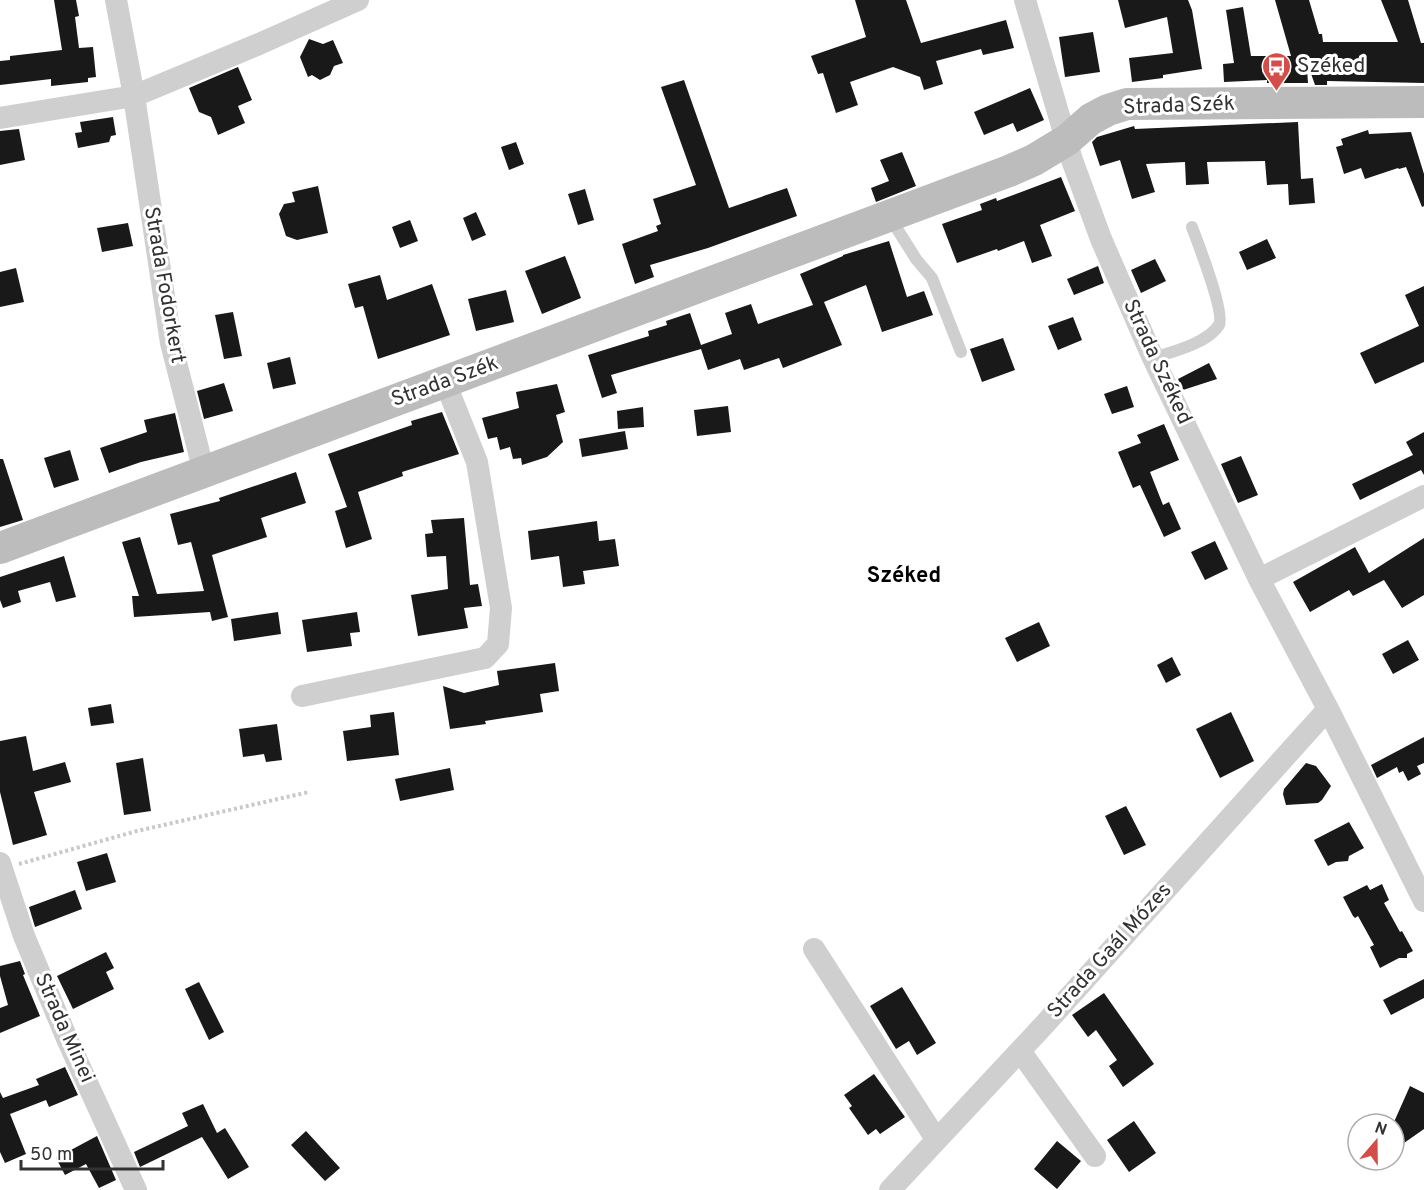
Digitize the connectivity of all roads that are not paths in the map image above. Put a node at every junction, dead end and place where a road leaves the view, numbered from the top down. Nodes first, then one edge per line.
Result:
1 (116, 0) edge
2 (358, 0) edge
3 (1025, 0) edge
4 (134, 96) junction
5 (1424, 102) edge
6 (0, 118) edge
7 (1067, 140) junction
8 (889, 216) junction
9 (1192, 227) dead end
10 (961, 352) dead end
11 (1153, 358) junction
12 (445, 381) junction
13 (204, 472) junction
14 (1424, 496) edge
15 (0, 548) edge
16 (1259, 579) junction
17 (302, 696) dead end
18 (1328, 709) junction
19 (1, 866) edge
20 (1424, 901) edge
21 (814, 950) dead end
22 (1020, 1051) junction
23 (936, 1140) junction
24 (1095, 1156) dead end
25 (136, 1190) edge
26 (890, 1190) edge

1 - 4 street, Strada Fodorkert
2 - 4 street
3 - 7 street, Strada Széked
4 - 6 street
4 - 13 street, Strada Fodorkert
5 - 7 street, Strada Szék
7 - 8 street, Strada Szék
7 - 11 street, Strada Széked
8 - 10 lane
8 - 12 street, Strada Szék
9 - 11 lane
11 - 16 street, Strada Széked
12 - 13 street, Strada Szék
12 - 17 street
13 - 15 street, Strada Szék
14 - 16 street
16 - 18 street, Strada Széked
18 - 20 street, Strada Széked
18 - 22 street, Strada Gaál Mózes
19 - 25 street, Strada Minei
21 - 23 street
22 - 23 street, Strada Gaál Mózes
22 - 24 street
23 - 26 street, Strada Gaál Mózes

